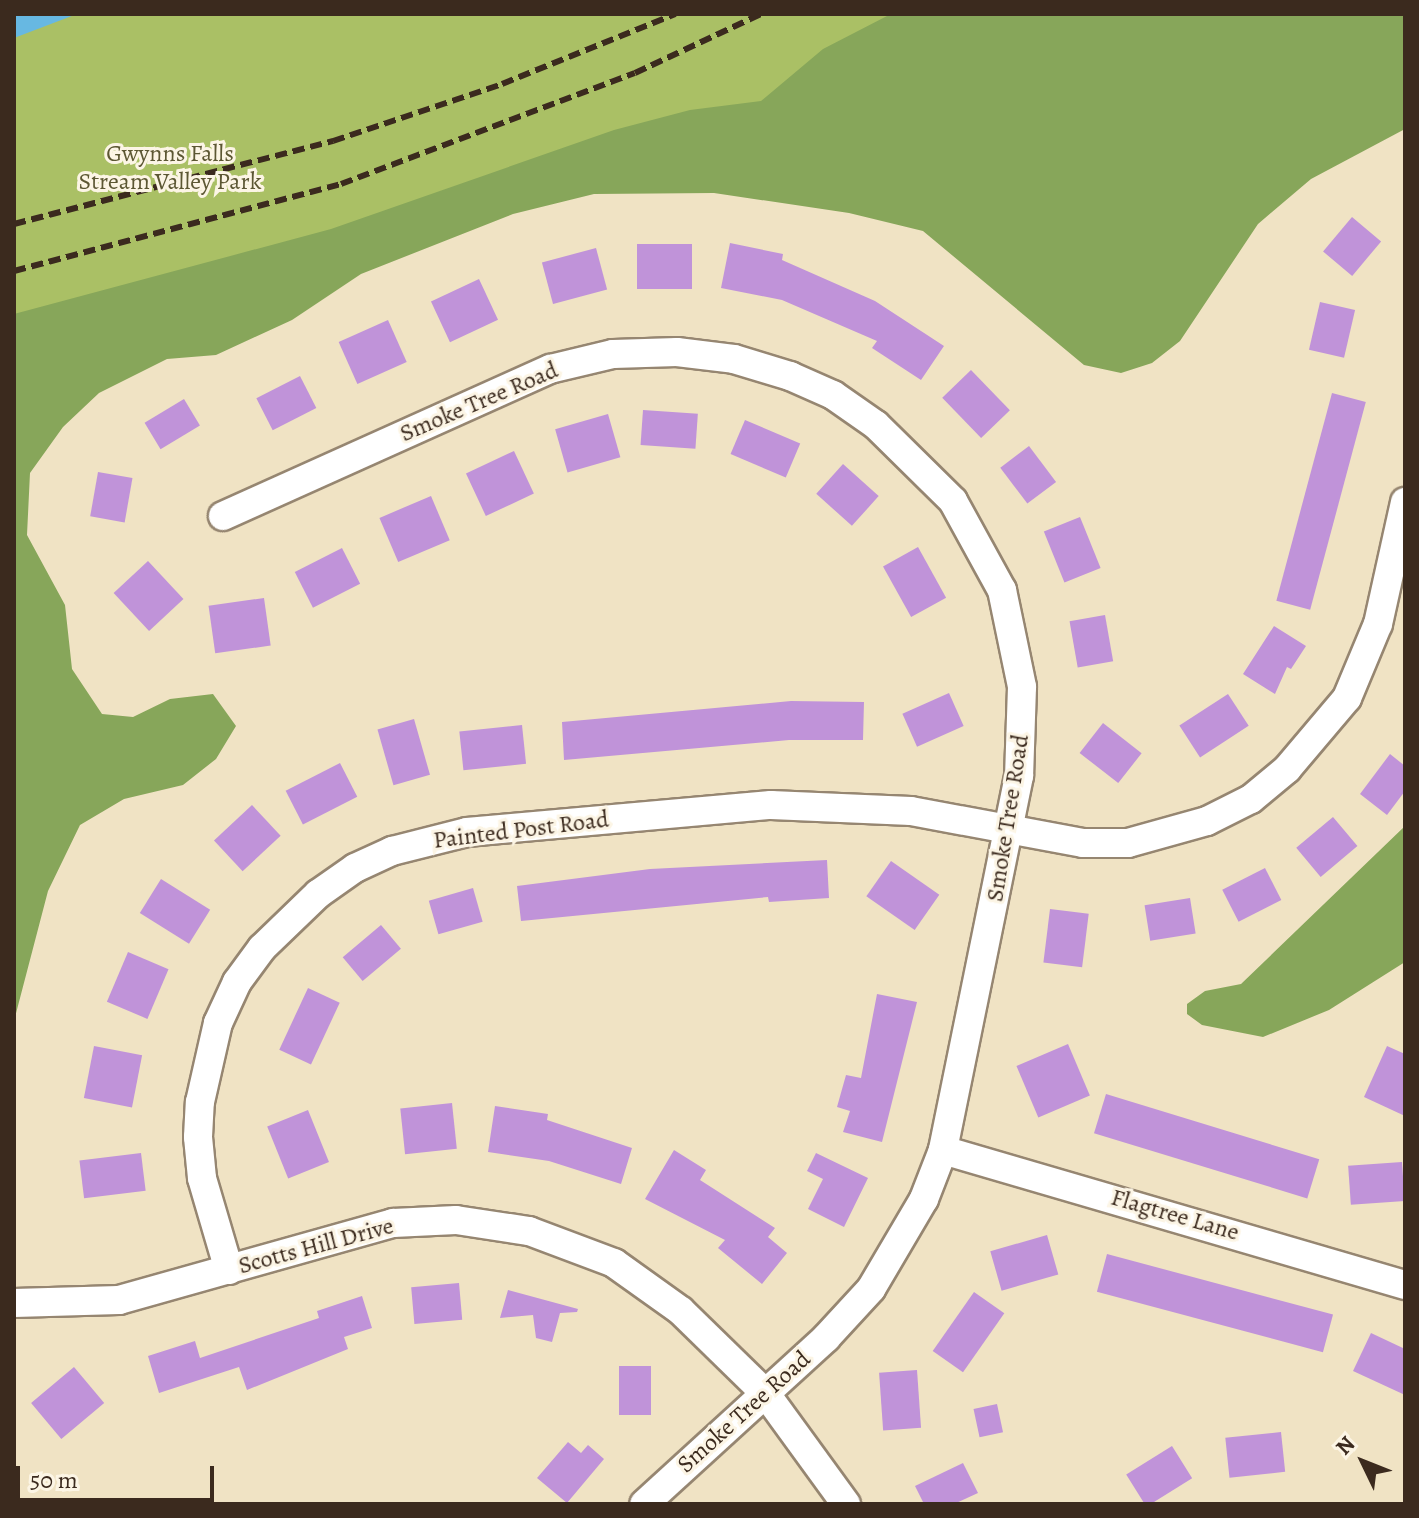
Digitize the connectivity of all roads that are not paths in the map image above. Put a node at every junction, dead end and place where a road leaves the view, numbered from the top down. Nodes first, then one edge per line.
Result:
1 (1405, 502) edge
2 (223, 516) dead end
3 (1010, 830) junction
4 (943, 1150) junction
5 (229, 1270) junction
6 (1405, 1285) edge
7 (14, 1303) edge
8 (766, 1394) junction
9 (644, 1504) edge
10 (846, 1504) edge

1 - 3 street, Painted Post Road
2 - 3 street, Smoke Tree Road
3 - 4 street, Smoke Tree Road
3 - 5 street, Painted Post Road
4 - 6 street, Flagtree Lane
4 - 8 street, Smoke Tree Road
5 - 7 street, Scotts Hill Drive
5 - 8 street, Scotts Hill Drive
8 - 9 street, Smoke Tree Road
8 - 10 street, Scotts Hill Drive

